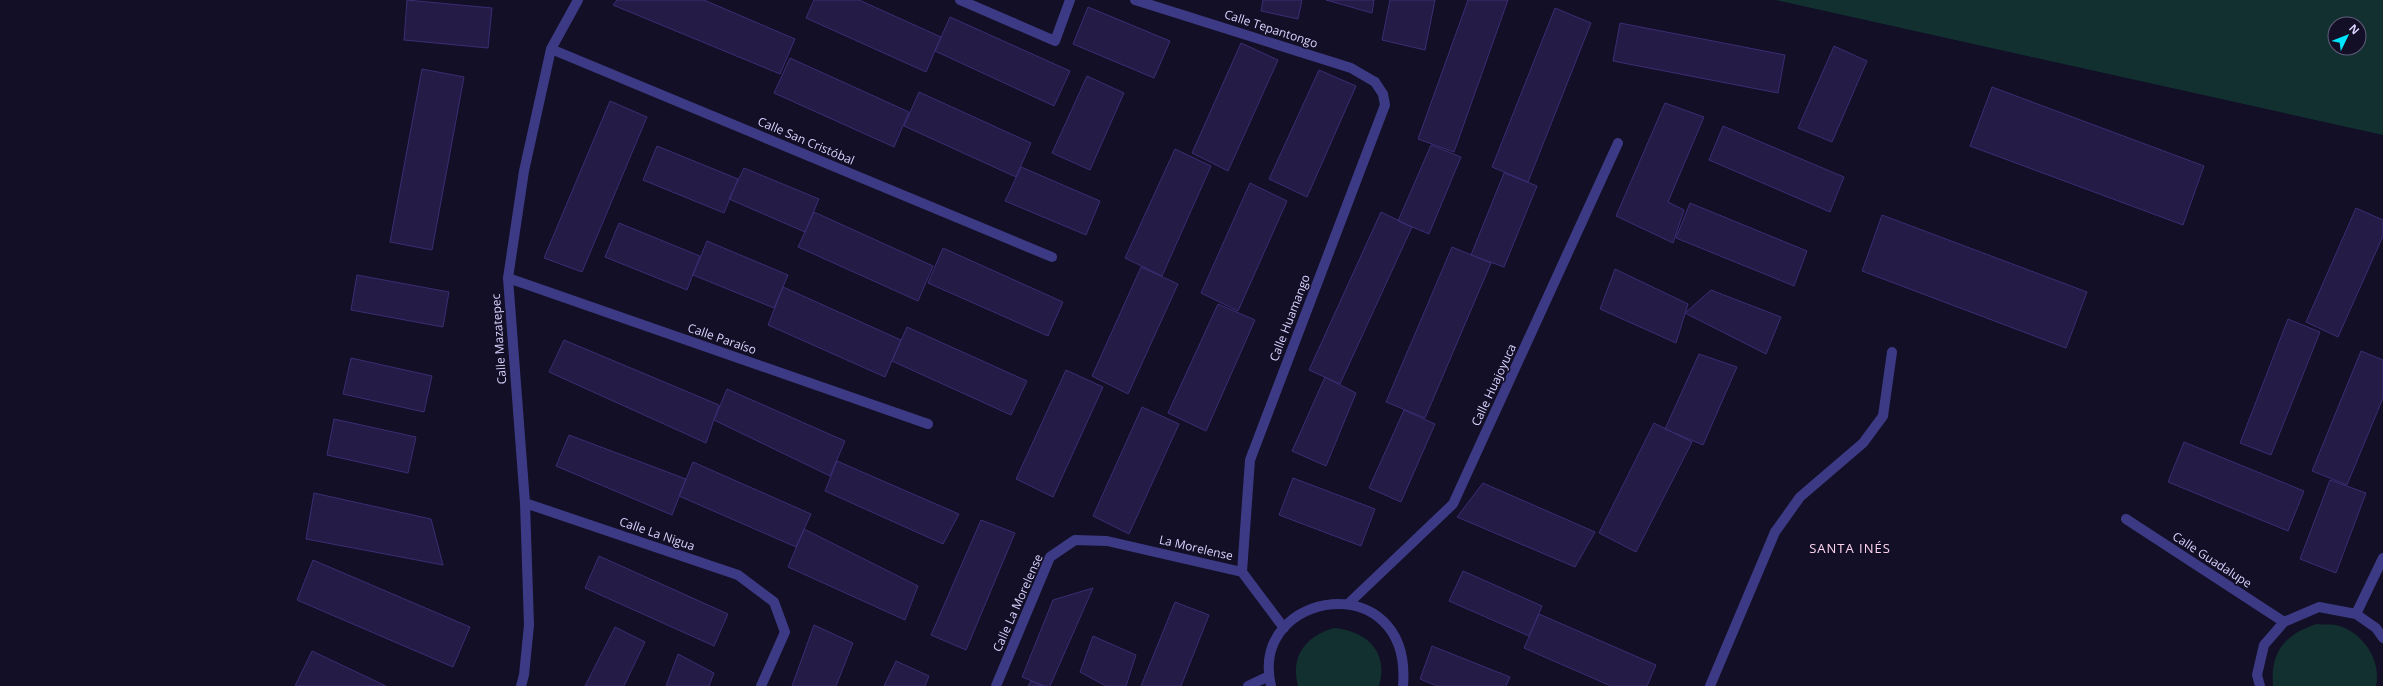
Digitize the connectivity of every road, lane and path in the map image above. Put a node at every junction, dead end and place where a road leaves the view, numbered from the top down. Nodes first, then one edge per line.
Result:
1 (578, 0) edge
2 (960, 0) edge
3 (1070, 0) edge
4 (1135, 0) edge
5 (551, 49) junction
6 (1375, 82) joint
7 (1618, 144) dead end
8 (1052, 257) dead end
9 (508, 278) junction
10 (1892, 352) dead end
11 (928, 424) dead end
12 (524, 502) junction
13 (2126, 519) dead end
14 (1074, 540) joint
15 (2383, 558) edge
16 (1242, 572) junction
17 (1348, 604) junction
18 (2356, 614) junction
19 (2284, 622) junction
20 (1284, 628) junction
21 (2383, 638) edge
22 (1269, 676) junction
23 (521, 686) edge
24 (761, 686) edge
25 (996, 686) edge
26 (1248, 686) edge
27 (1271, 686) edge
28 (1403, 686) edge
29 (1710, 686) edge
30 (2260, 686) edge

1 - 5 street, Calle Mazatepec
2 - 3 street
4 - 6 street, Calle Tepantongo
5 - 8 street, Calle San Cristóbal
5 - 9 street, Calle Mazatepec
6 - 16 street, Calle Huamango
7 - 17 street, Calle Huajoyuca
9 - 11 street, Calle Paraíso
9 - 12 street, Calle Mazatepec
10 - 29 street
12 - 23 street, Calle Mazatepec
12 - 24 street, Calle La Nigua
13 - 19 street, Calle Guadalupe
14 - 16 street, La Morelense
14 - 25 street, Calle La Morelense
15 - 18 street
16 - 20 street, La Morelense
17 - 20 street
17 - 28 street
18 - 19 street
18 - 21 street
19 - 30 street
20 - 22 street
22 - 26 street
22 - 27 street

